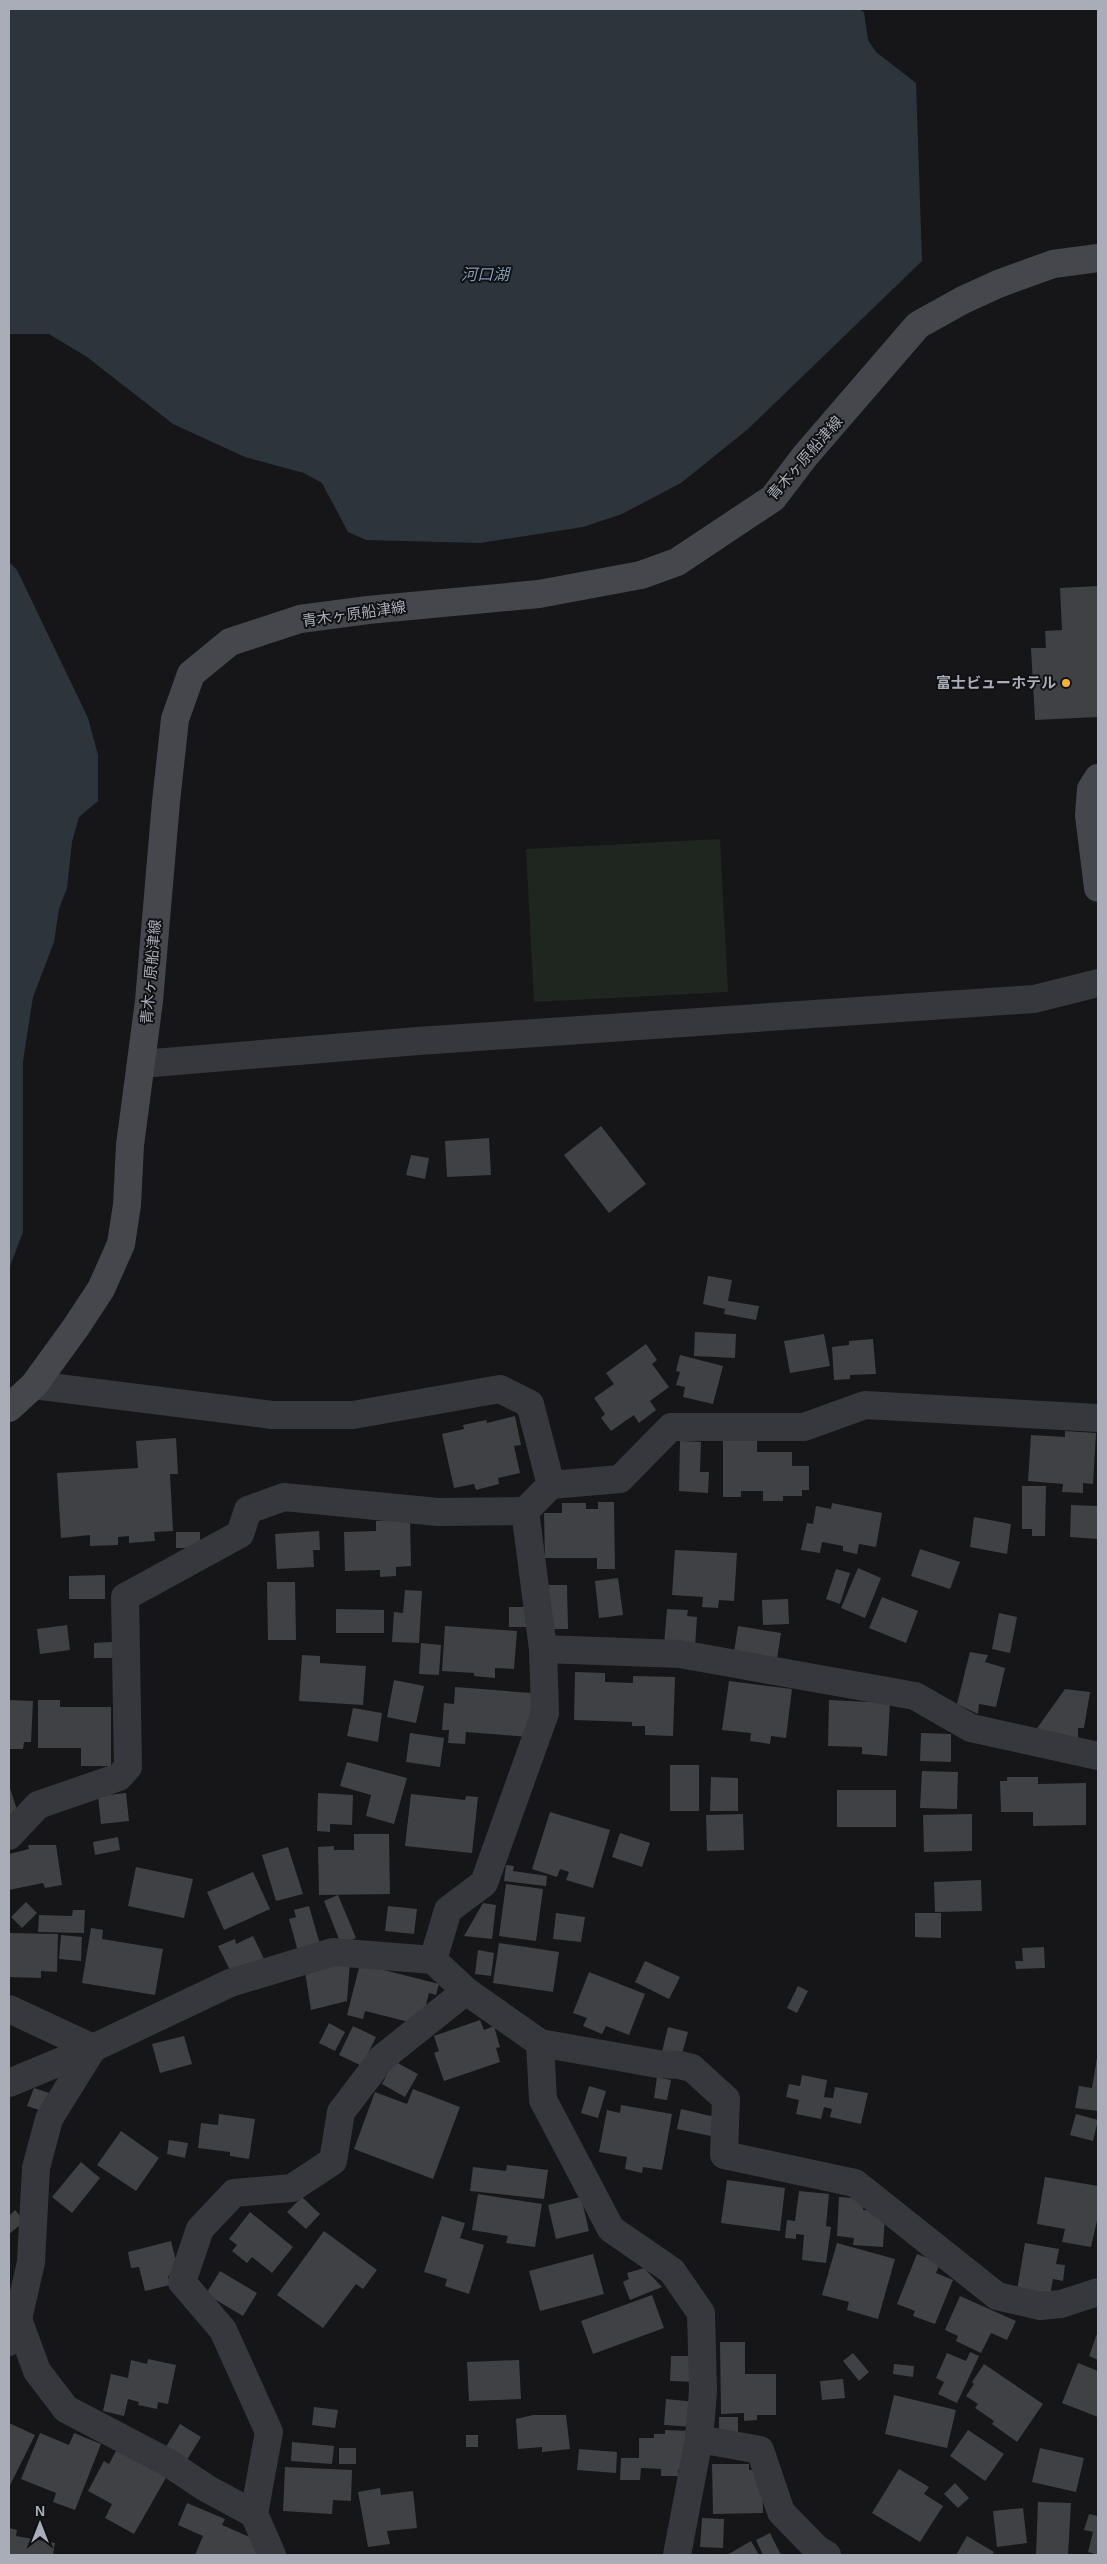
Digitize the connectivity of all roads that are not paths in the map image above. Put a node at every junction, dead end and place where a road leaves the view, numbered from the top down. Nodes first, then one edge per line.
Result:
1 (1098, 258) edge
2 (1098, 778) edge
3 (1098, 888) edge
4 (1098, 982) edge
5 (141, 1064) junction
6 (34, 1385) junction
7 (9, 1408) edge
8 (1098, 1418) edge
9 (551, 1485) junction
10 (525, 1511) junction
11 (543, 1649) junction
12 (1098, 1756) edge
13 (9, 1836) edge
14 (433, 1960) junction
15 (466, 1991) junction
16 (9, 2009) edge
17 (540, 2042) junction
18 (93, 2048) junction
19 (9, 2083) edge
20 (1098, 2292) edge
21 (13, 2330) edge
22 (699, 2439) junction
23 (254, 2514) junction
24 (272, 2555) edge
25 (677, 2555) edge
26 (827, 2555) edge

1 - 5 main road, 青木ヶ原船津線
2 - 3 main road
4 - 5 street
5 - 6 main road, 青木ヶ原船津線
6 - 7 main road, 青木ヶ原船津線
6 - 9 street
8 - 9 street
9 - 10 street
10 - 11 street
10 - 13 street
11 - 12 street
11 - 14 street
14 - 15 street
14 - 18 street
15 - 17 street
15 - 23 street
16 - 18 street
17 - 20 street
17 - 22 street
18 - 19 street
18 - 21 street
21 - 23 street
22 - 25 street
22 - 26 street
23 - 24 street

